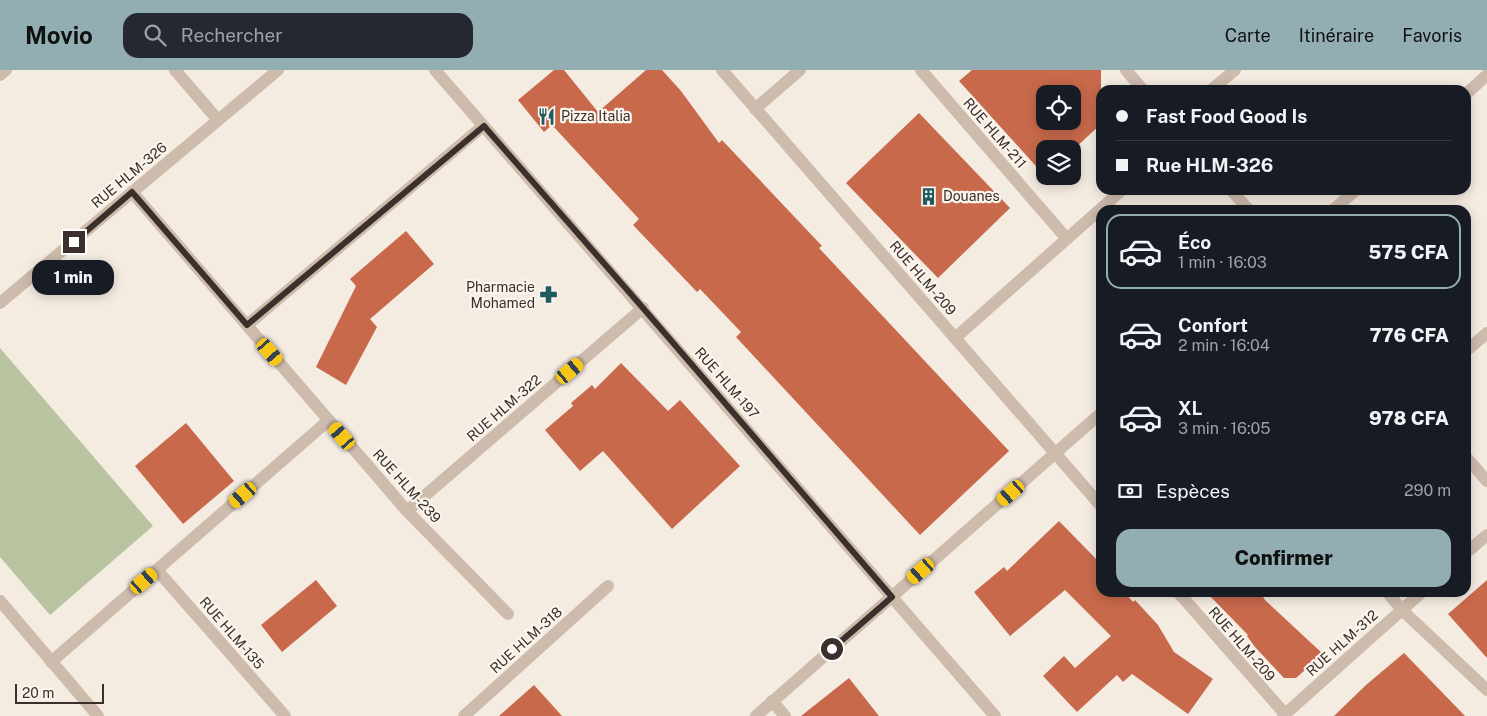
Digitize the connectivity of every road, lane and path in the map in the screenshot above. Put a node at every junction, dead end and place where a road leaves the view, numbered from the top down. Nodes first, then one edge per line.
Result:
1 (6, 70) edge
2 (175, 70) edge
3 (278, 70) edge
4 (436, 70) edge
5 (722, 70) edge
6 (800, 70) edge
7 (921, 70) edge
8 (1126, 70) edge
9 (1235, 70) edge
10 (0, 75) edge
11 (1485, 75) edge
12 (1139, 85) edge
13 (1217, 85) edge
14 (1471, 89) edge
15 (755, 109) junction
16 (218, 120) junction
17 (484, 126) junction
18 (132, 192) junction
19 (1116, 195) edge
20 (1236, 195) edge
21 (1350, 195) edge
22 (1105, 205) edge
23 (1244, 205) edge
24 (1339, 205) edge
25 (1096, 213) edge
26 (1067, 238) junction
27 (0, 303) edge
28 (643, 308) junction
29 (247, 325) junction
30 (1487, 333) edge
31 (956, 338) junction
32 (1471, 347) edge
33 (1096, 418) edge
34 (329, 420) junction
35 (1056, 454) junction
36 (1471, 463) edge
37 (1487, 481) edge
38 (1096, 500) edge
39 (407, 511) junction
40 (1487, 535) edge
41 (1471, 549) edge
42 (157, 570) junction
43 (608, 586) dead end
44 (892, 597) junction
45 (1182, 597) edge
46 (1391, 597) edge
47 (1416, 597) edge
48 (0, 601) edge
49 (1402, 610) junction
50 (508, 614) dead end
51 (51, 662) junction
52 (1487, 690) edge
53 (772, 701) junction
54 (1284, 715) edge
55 (98, 716) edge
56 (285, 716) edge
57 (464, 716) edge
58 (756, 716) edge
59 (785, 716) edge
60 (995, 716) edge

1 - 10 street
2 - 16 street
3 - 16 street, RUE HLM-326
4 - 17 street, RUE HLM-197
5 - 15 street, RUE HLM-209
6 - 15 street
7 - 26 street, RUE HLM-211
8 - 12 street
9 - 13 street
11 - 14 street
15 - 31 street, RUE HLM-209
16 - 18 street, RUE HLM-326
17 - 28 street, RUE HLM-197
17 - 29 street
18 - 27 street, RUE HLM-326
18 - 29 street, RUE HLM-239
19 - 22 street
20 - 23 street
21 - 24 street
25 - 26 street
26 - 31 street
28 - 39 street, RUE HLM-322
28 - 44 street, RUE HLM-197
29 - 34 street, RUE HLM-239
30 - 32 street
31 - 35 street, RUE HLM-209
33 - 35 street
34 - 39 street, RUE HLM-239
34 - 42 street
35 - 38 street, RUE HLM-209
35 - 44 street
36 - 37 street
39 - 50 street, RUE HLM-239
40 - 41 street
42 - 51 street
42 - 56 street, RUE HLM-135
43 - 57 street, RUE HLM-318
44 - 53 street
44 - 60 street, RUE HLM-197
45 - 54 street, RUE HLM-209
46 - 49 street
47 - 49 street, RUE HLM-312
48 - 51 street
49 - 52 street
49 - 54 street, RUE HLM-312
51 - 55 street
53 - 58 street
53 - 59 street

